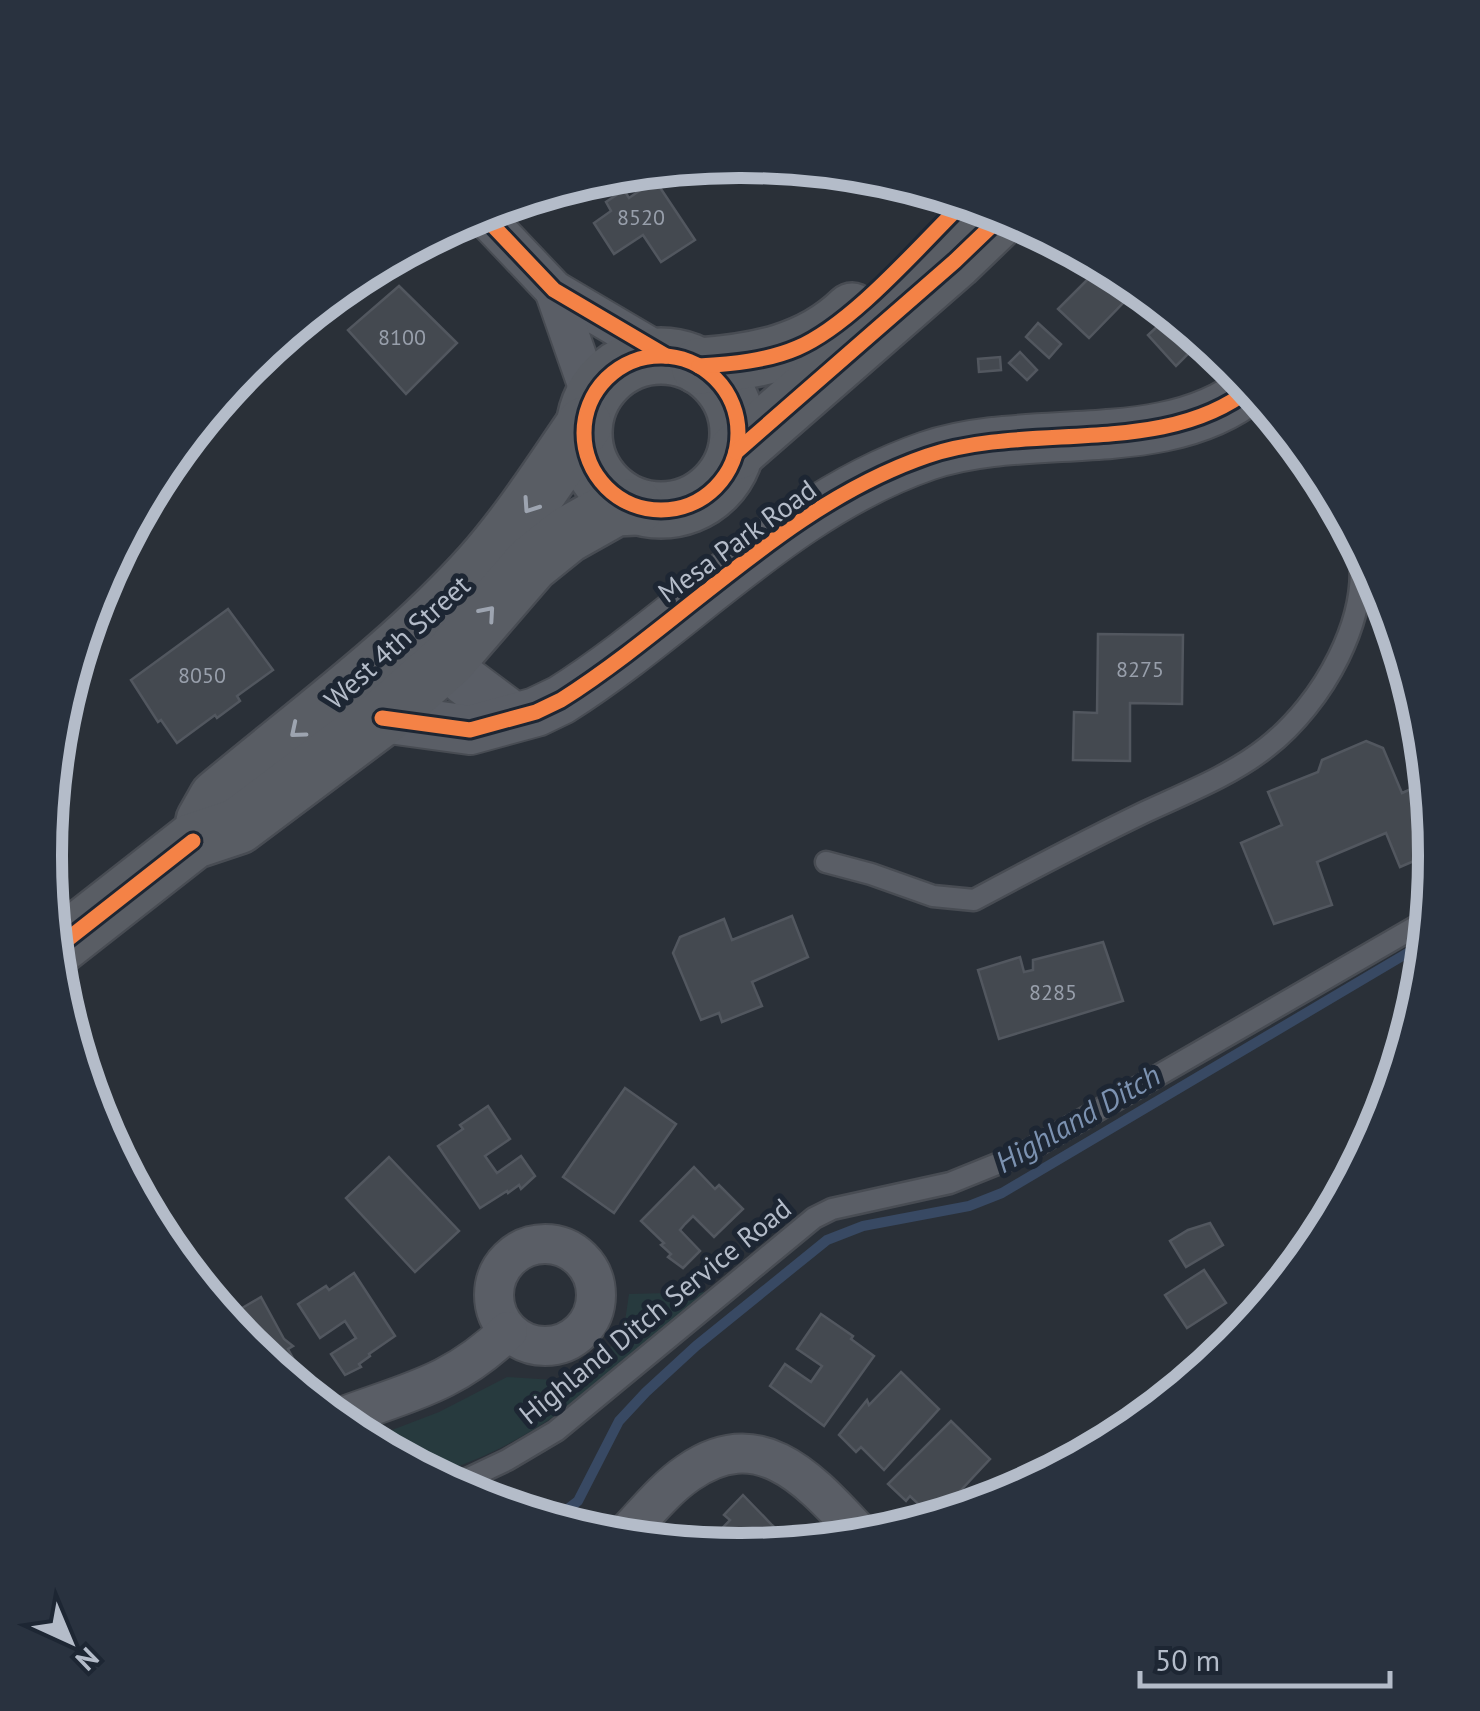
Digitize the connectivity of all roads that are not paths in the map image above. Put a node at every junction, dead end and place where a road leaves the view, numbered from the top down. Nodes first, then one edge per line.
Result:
1 (953, 213) edge
2 (493, 225) edge
3 (991, 227) edge
4 (554, 290) junction
5 (683, 361) junction
6 (1238, 397) edge
7 (588, 412) junction
8 (736, 452) junction
9 (636, 507) junction
10 (1359, 581) edge
11 (432, 644) junction
12 (512, 716) junction
13 (382, 718) junction
14 (192, 841) junction
15 (826, 862) dead end
16 (1413, 929) edge
17 (68, 939) edge
18 (508, 1331) dead end
19 (354, 1412) edge
20 (472, 1477) edge
21 (850, 1523) edge
22 (636, 1524) edge

1 - 5 main road
2 - 4 street
3 - 8 main road
4 - 5 street
4 - 7 street
5 - 7 main road
5 - 8 main road
6 - 12 street, Mesa Park Road
7 - 9 main road
7 -> 11 main road, West 4th Street
8 - 9 main road
11 -> 9 main road, West 4th Street
10 - 15 lane
11 - 12 street
11 - 13 main road, West 4th Street
11 -> 14 main road, West 4th Street
12 - 13 street, Mesa Park Road
13 - 14 main road, West 4th Street
14 - 17 main road, West 4th Street
16 - 20 lane, Highland Ditch Service Road
18 - 19 street
21 - 22 street

